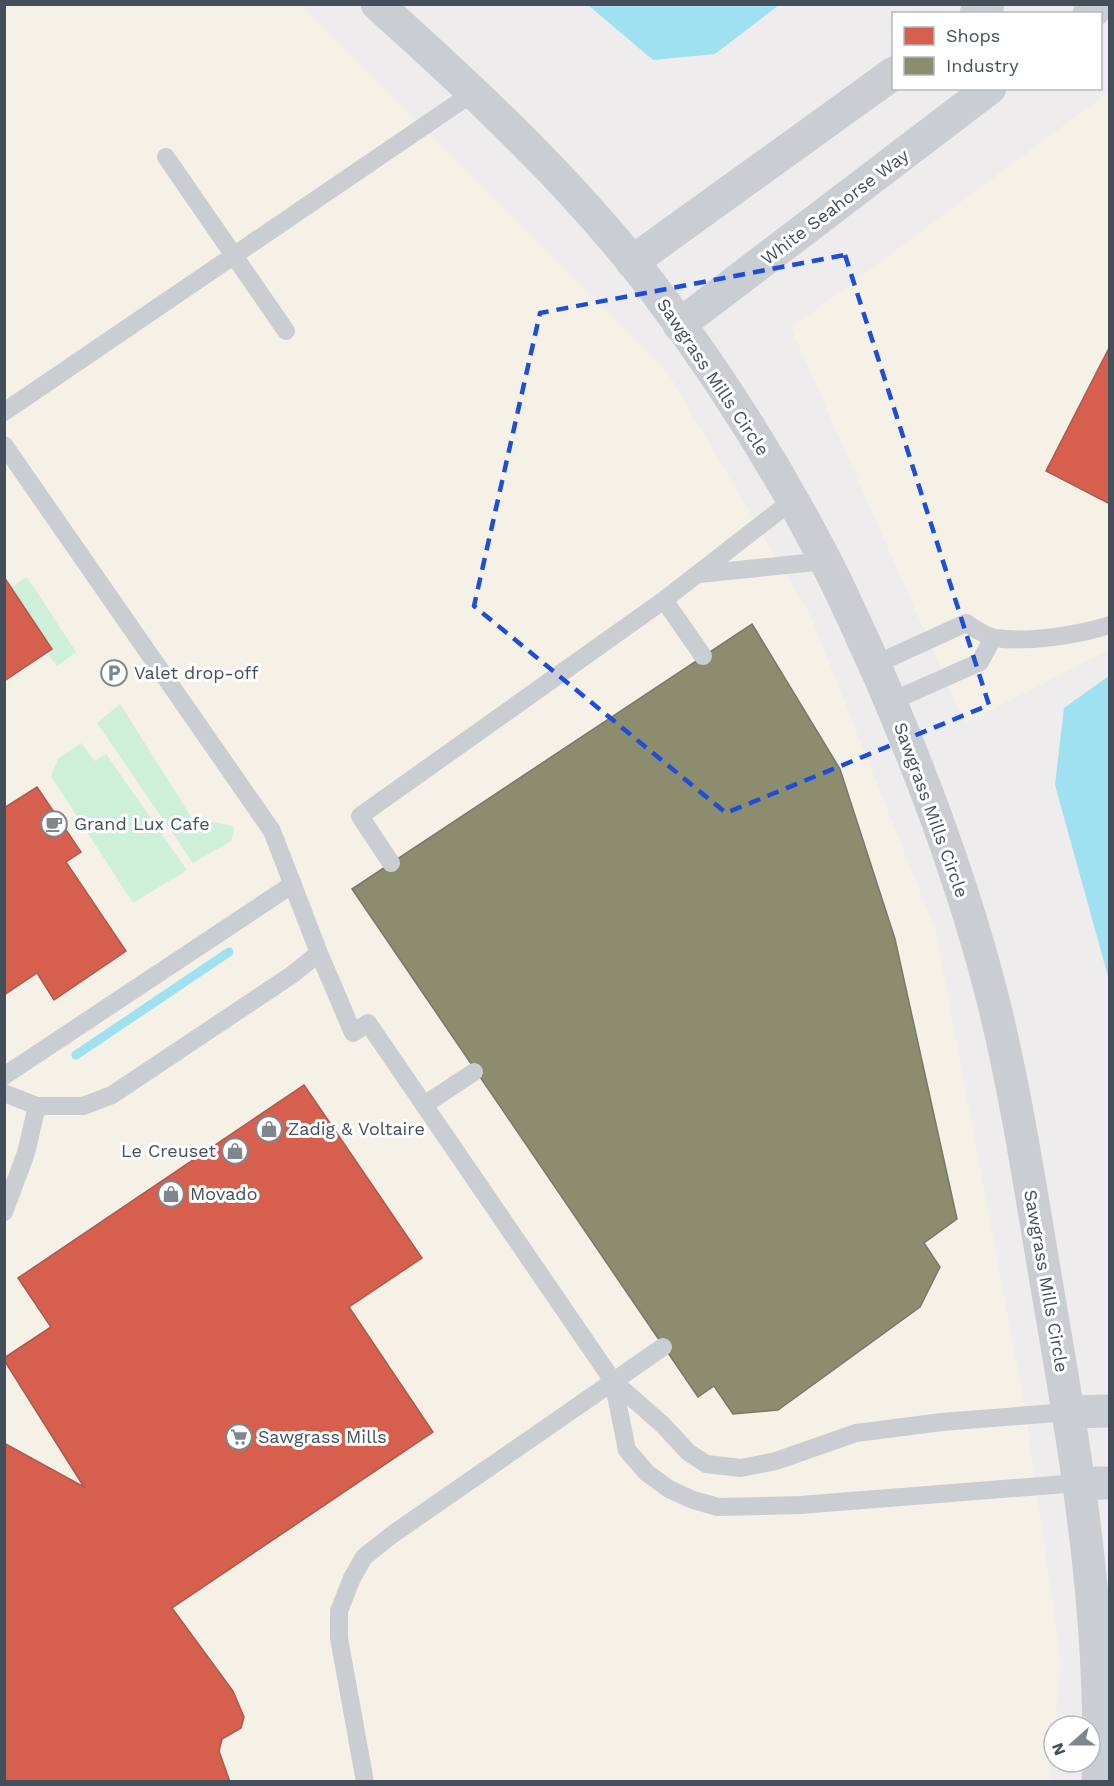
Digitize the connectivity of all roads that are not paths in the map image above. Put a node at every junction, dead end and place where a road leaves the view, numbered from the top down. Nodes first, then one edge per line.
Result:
1 (376, 4) edge
2 (892, 74) edge
3 (987, 90) edge
4 (474, 92) junction
5 (166, 158) dead end
6 (234, 255) junction
7 (632, 262) junction
8 (679, 325) junction
9 (286, 331) dead end
10 (4, 412) edge
11 (4, 445) edge
12 (793, 500) junction
13 (826, 561) junction
14 (699, 574) junction
15 (664, 600) junction
16 (1110, 625) edge
17 (993, 638) junction
18 (704, 656) dead end
19 (874, 665) junction
20 (890, 702) junction
21 (391, 863) dead end
22 (293, 884) junction
23 (319, 953) junction
24 (474, 1072) dead end
25 (4, 1076) edge
26 (4, 1093) edge
27 (424, 1105) junction
28 (37, 1106) junction
29 (4, 1212) edge
30 (663, 1347) dead end
31 (613, 1381) junction
32 (1110, 1411) edge
33 (1068, 1412) junction
34 (1094, 1483) edge
35 (365, 1782) edge
36 (1098, 1782) edge

1 - 4 street, Sawgrass Mills Circle
2 - 7 street
3 - 8 street, White Seahorse Way
4 - 6 lane
4 - 7 street, Sawgrass Mills Circle
5 - 6 lane
6 - 9 lane
6 - 10 lane
7 - 8 street, Sawgrass Mills Circle
8 - 12 street, Sawgrass Mills Circle
11 - 22 lane
12 - 13 street, Sawgrass Mills Circle
12 - 14 lane
13 - 14 lane
13 - 19 street, Sawgrass Mills Circle
14 - 15 lane
15 - 18 lane
15 - 21 lane
16 - 17 lane
17 - 19 lane
17 - 20 lane
19 - 20 street, Sawgrass Mills Circle
20 - 33 street, Sawgrass Mills Circle
22 - 23 lane
22 - 25 lane
23 - 27 lane
23 - 28 lane
24 - 27 lane
26 - 28 lane
27 - 31 lane
28 - 29 lane
30 - 31 lane
31 - 33 lane
31 - 34 lane
31 - 35 lane
32 - 33 street
33 - 34 street, Sawgrass Mills Circle
34 - 36 street, Sawgrass Mills Circle

